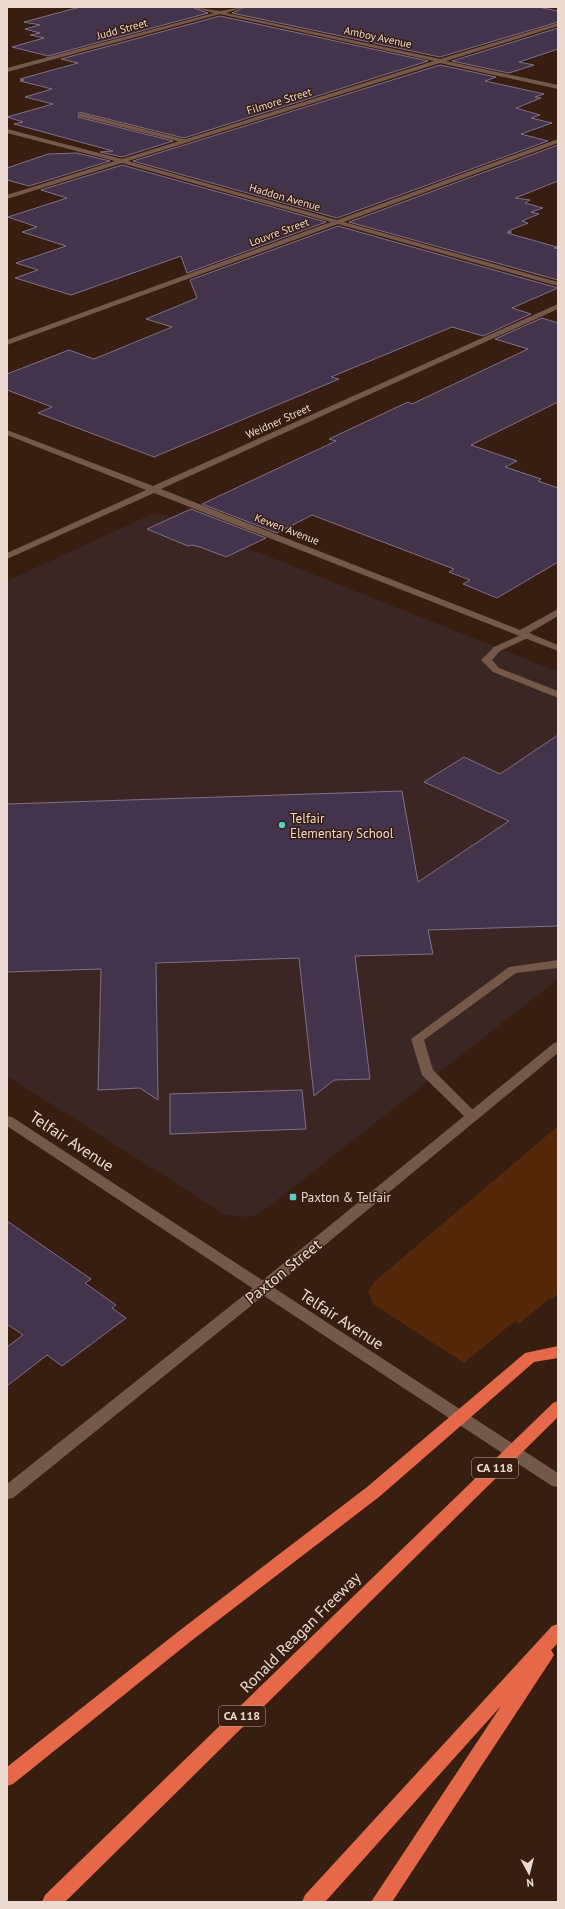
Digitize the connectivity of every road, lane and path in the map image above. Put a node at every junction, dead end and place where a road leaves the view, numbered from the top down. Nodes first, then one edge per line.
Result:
1 (194, 7) edge
2 (242, 7) edge
3 (220, 13) junction
4 (558, 24) edge
5 (440, 61) junction
6 (7, 70) edge
7 (558, 87) edge
8 (80, 115) dead end
9 (7, 131) edge
10 (185, 141) junction
11 (558, 141) edge
12 (122, 161) junction
13 (7, 197) edge
14 (336, 221) junction
15 (558, 284) edge
16 (558, 306) edge
17 (7, 343) edge
18 (7, 432) edge
19 (153, 489) junction
20 (7, 556) edge
21 (558, 612) edge
22 (524, 634) junction
23 (558, 648) edge
24 (558, 695) edge
25 (558, 964) edge
26 (558, 1046) edge
27 (472, 1116) junction
28 (7, 1120) edge
29 (263, 1288) junction
30 (558, 1352) edge
31 (558, 1407) edge
32 (558, 1481) edge
33 (7, 1493) edge
34 (558, 1631) edge
35 (558, 1635) edge
36 (7, 1778) edge
37 (52, 1902) edge
38 (312, 1902) edge
39 (381, 1902) edge

1 - 3 street, Amboy Avenue
2 - 3 street, Judd Street
3 - 5 street, Amboy Avenue
3 - 6 street, Judd Street
4 - 5 street, Filmore Street
5 - 7 street, Amboy Avenue
5 - 10 street, Filmore Street
8 - 10 street
9 - 12 street, Haddon Avenue
10 - 12 street, Filmore Street
11 - 14 street, Louvre Street
12 - 13 street, Filmore Street
12 - 14 street, Haddon Avenue
14 - 15 street, Haddon Avenue
14 - 17 street, Louvre Street
16 - 19 street, Weidner Street
18 - 19 street, Kewen Avenue
19 - 20 street, Weidner Street
19 - 22 street, Kewen Avenue
21 - 22 street
22 - 23 street, Kewen Avenue
22 - 24 street
25 - 27 street
26 - 27 street, Paxton Street
27 - 29 street, Paxton Street
28 - 29 street, Telfair Avenue
29 - 32 street, Telfair Avenue
29 - 33 street, Paxton Street
30 - 36 highway
31 - 37 highway, Ronald Reagan Freeway / CA 118
34 - 38 highway
35 - 39 highway

